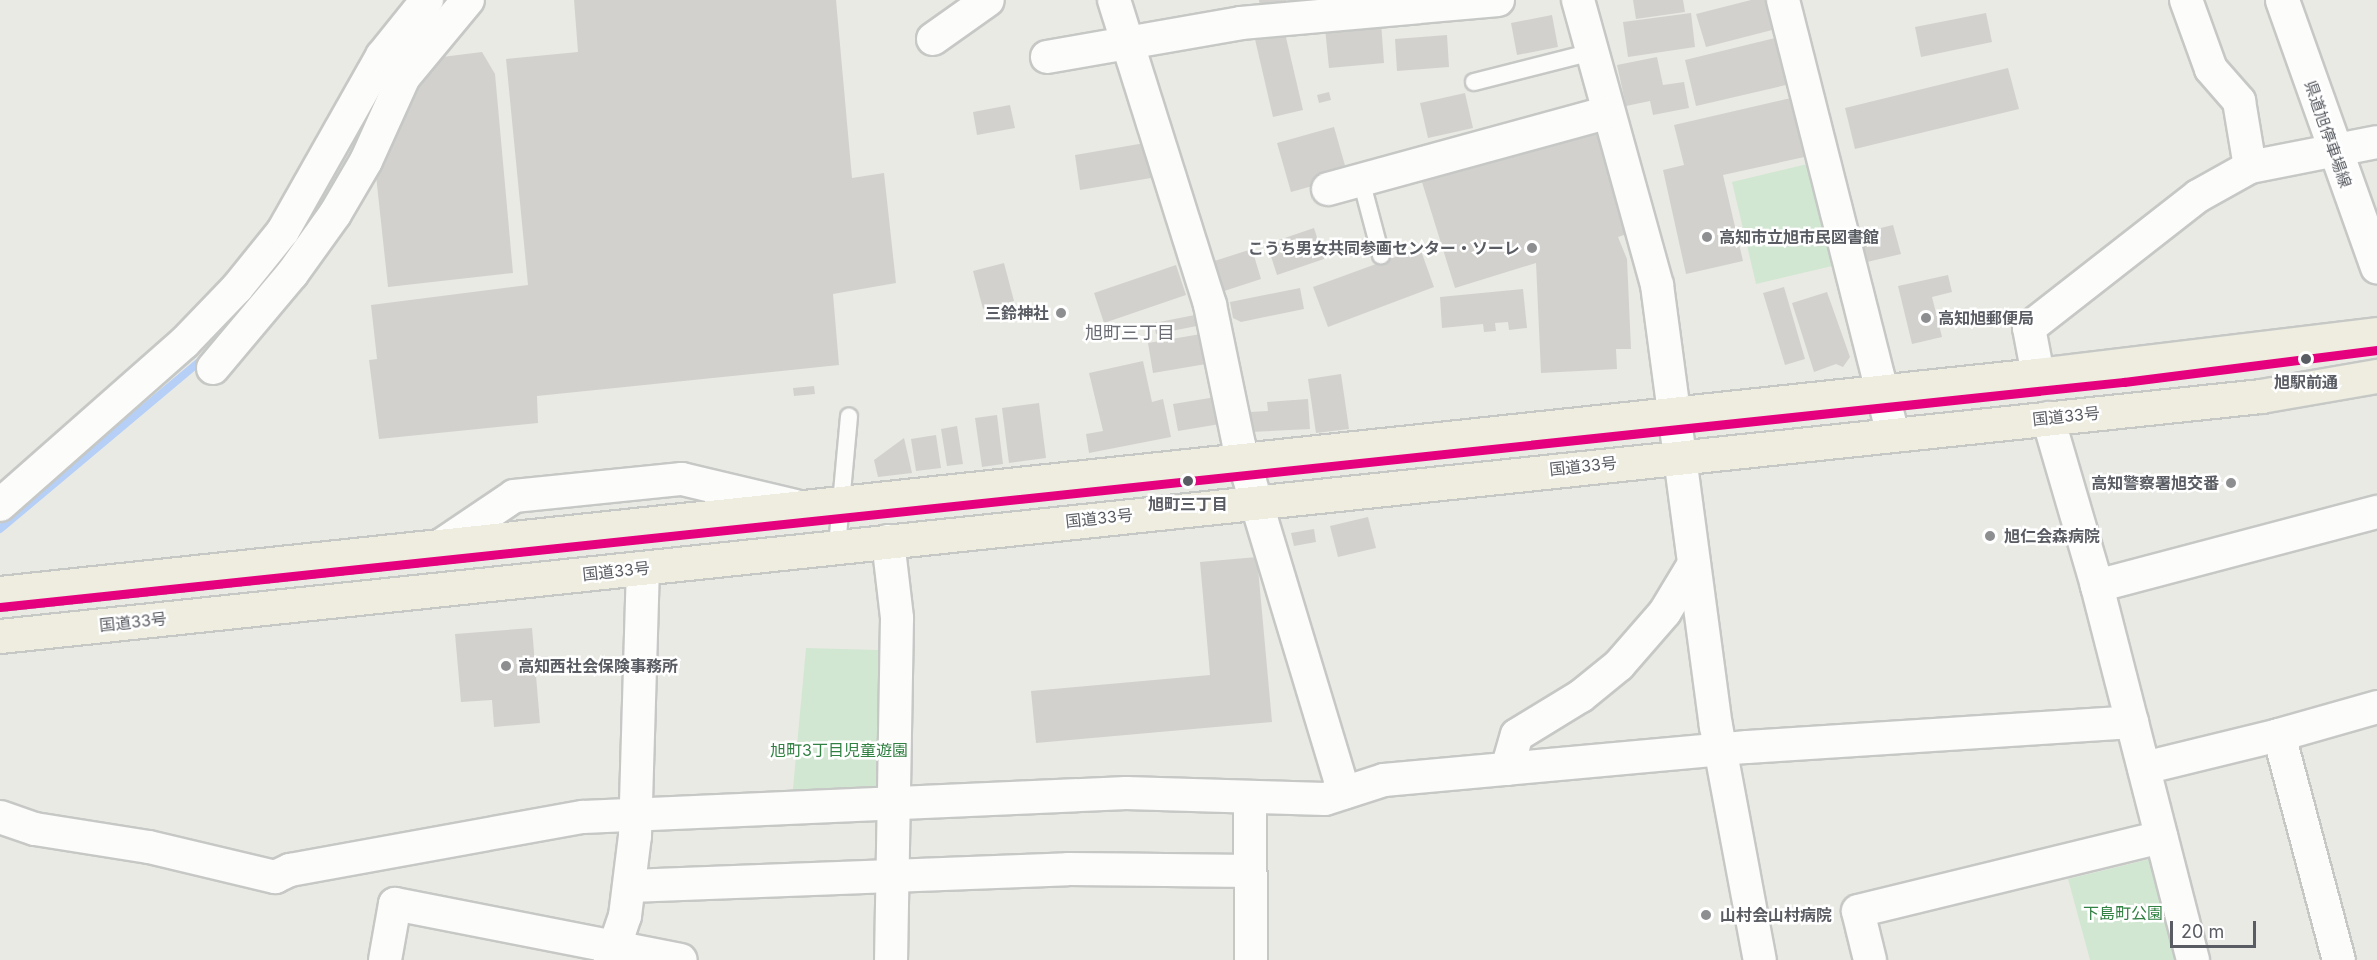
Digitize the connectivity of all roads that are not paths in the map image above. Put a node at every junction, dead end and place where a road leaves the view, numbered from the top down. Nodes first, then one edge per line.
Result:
1 (427, 0) edge
2 (468, 0) edge
3 (988, 0) edge
4 (1114, 0) edge
5 (1498, 0) edge
6 (1578, 0) edge
7 (1783, 0) edge
8 (2186, 0) edge
9 (2282, 0) edge
10 (933, 39) dead end
11 (1128, 40) junction
12 (1589, 54) junction
13 (1047, 57) dead end
14 (1474, 82) dead end
15 (1605, 113) junction
16 (2377, 142) edge
17 (2333, 150) junction
18 (2250, 167) junction
19 (338, 175) junction
20 (1361, 180) junction
21 (1328, 189) dead end
22 (1381, 255) dead end
23 (2377, 267) edge
24 (2377, 334) edge
25 (2038, 375) junction
26 (2377, 376) edge
27 (1882, 390) junction
28 (1677, 413) junction
29 (849, 417) dead end
30 (2048, 418) junction
31 (1893, 434) junction
32 (1682, 455) junction
33 (1243, 460) junction
34 (1256, 501) junction
35 (839, 503) junction
36 (0, 505) edge
37 (2377, 512) edge
38 (888, 540) junction
39 (837, 546) junction
40 (1694, 564) junction
41 (643, 569) junction
42 (2097, 586) junction
43 (0, 592) edge
44 (0, 636) edge
45 (2377, 707) edge
46 (2132, 722) junction
47 (2279, 735) junction
48 (1721, 749) junction
49 (2144, 768) junction
50 (1507, 769) junction
51 (1344, 793) junction
52 (1250, 798) junction
53 (896, 803) junction
54 (635, 815) junction
55 (0, 817) edge
56 (2161, 837) junction
57 (1250, 871) junction
58 (894, 876) junction
59 (630, 886) junction
60 (612, 954) edge
61 (385, 960) edge
62 (681, 960) edge
63 (891, 960) edge
64 (1251, 960) edge
65 (1760, 960) edge
66 (1870, 960) edge
67 (2193, 960) edge
68 (2339, 960) edge

1 - 19 street
2 - 19 street
3 - 10 street
4 - 11 street
5 - 11 street
6 - 12 street
7 - 27 street
8 - 18 street
9 - 17 main road, 県道旭停車場線
11 - 13 street
11 - 33 street
12 - 14 lane
12 - 15 street
15 - 20 street
15 - 28 street
16 - 17 street
17 - 18 street
17 - 23 main road, 県道旭停車場線
18 - 25 street
19 - 36 street
20 - 21 street
20 - 22 lane
24 - 25 highway
25 - 27 highway
26 - 30 highway, 国道33号
27 - 28 highway
27 - 31 street
28 - 32 street
28 - 33 highway
29 - 35 lane
30 - 31 highway, 国道33号
30 - 42 street
31 - 32 highway, 国道33号
32 - 34 highway, 国道33号
32 - 40 street
33 - 34 street
33 - 35 highway
34 - 38 highway, 国道33号
34 - 51 street
35 - 39 lane
35 - 43 highway
37 - 42 street
38 - 39 highway, 国道33号
38 - 53 street
39 - 41 highway, 国道33号
40 - 48 street
40 - 50 street
41 - 44 highway, 国道33号
41 - 54 street
42 - 46 street
45 - 47 street
46 - 48 street
46 - 49 street
47 - 49 street
47 - 68 street
48 - 50 street
48 - 65 street
49 - 56 street
50 - 51 street
51 - 52 street
52 - 53 street
52 - 57 street
53 - 54 street
53 - 58 street
54 - 55 street
54 - 59 street
56 - 66 street
56 - 67 street
57 - 58 street
57 - 64 street
58 - 59 street
58 - 63 street
59 - 60 street
60 - 61 street
60 - 62 street

